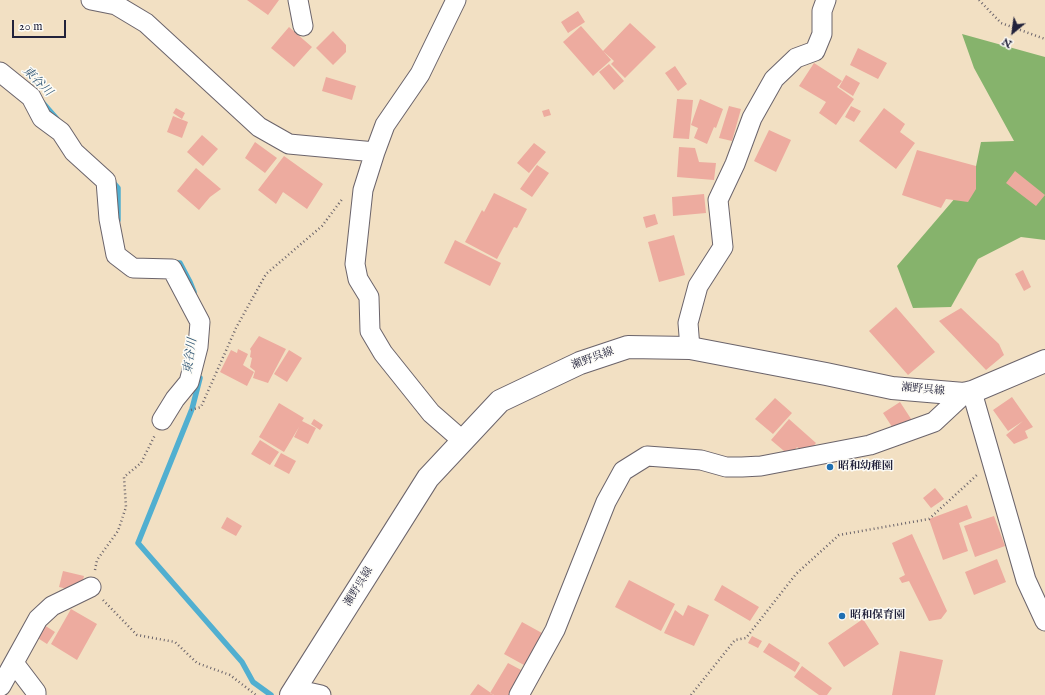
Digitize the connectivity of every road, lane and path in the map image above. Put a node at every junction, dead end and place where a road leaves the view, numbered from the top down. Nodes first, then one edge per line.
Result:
1 (91, 0) edge
2 (456, 0) edge
3 (826, 0) edge
4 (978, 0) edge
5 (294, 1) edge
6 (303, 26) dead end
7 (1045, 39) edge
8 (0, 72) edge
9 (375, 152) junction
10 (347, 193) dead end
11 (690, 348) junction
12 (1045, 361) edge
13 (968, 393) junction
14 (201, 407) dead end
15 (162, 420) joint
16 (463, 441) junction
17 (991, 459) junction
18 (91, 588) junction
19 (1045, 621) edge
20 (14, 663) junction
21 (0, 686) edge
22 (292, 693) edge
23 (36, 695) edge
24 (256, 695) edge
25 (321, 695) edge
26 (519, 695) edge
27 (691, 695) edge

1 - 9 street
2 - 9 street
3 - 11 street
4 - 7 path
5 - 6 street
8 - 15 street
9 - 16 street
10 - 14 path
11 - 13 main road, 瀬野呉線
11 - 16 main road, 瀬野呉線
12 - 13 main road, 瀬野呉線
13 - 17 street
13 - 26 street
15 - 18 path
16 - 22 main road, 瀬野呉線
17 - 19 street
17 - 27 path
18 - 20 street
18 - 24 path
20 - 21 street
20 - 23 street
22 - 25 street

